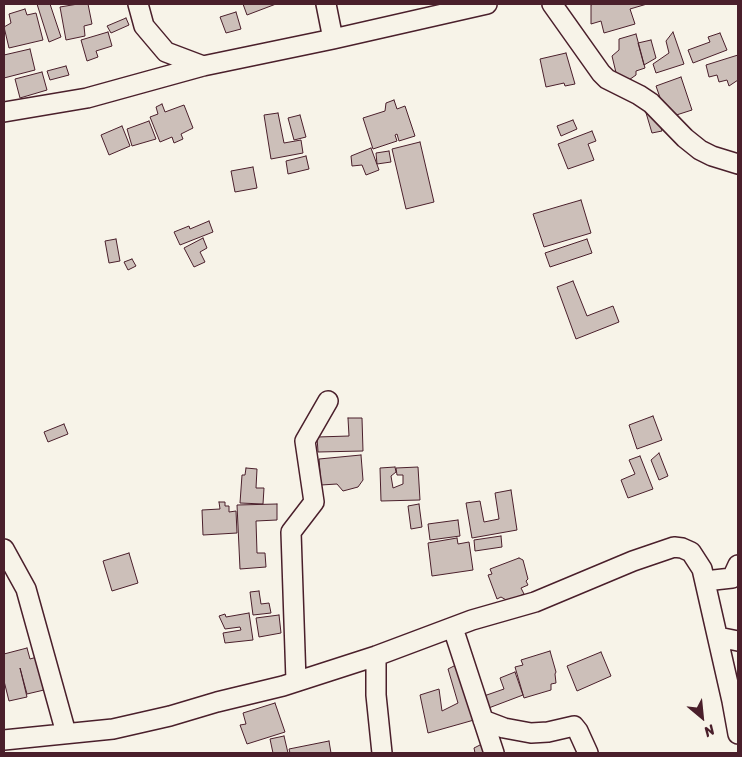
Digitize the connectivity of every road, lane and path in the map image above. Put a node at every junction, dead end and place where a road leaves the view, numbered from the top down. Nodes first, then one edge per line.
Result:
1 (138, 4) edge
2 (326, 4) edge
3 (487, 4) edge
4 (552, 4) edge
5 (333, 39) junction
6 (203, 66) junction
7 (4, 112) edge
8 (738, 164) edge
9 (328, 401) dead end
10 (4, 549) edge
11 (738, 565) edge
12 (705, 581) junction
13 (453, 628) junction
14 (718, 637) junction
15 (738, 641) edge
16 (376, 656) junction
17 (296, 681) junction
18 (483, 720) junction
19 (66, 734) junction
20 (738, 734) edge
21 (4, 740) edge
22 (382, 753) edge
23 (494, 753) edge
24 (588, 753) edge

1 - 6 street
2 - 5 street
3 - 5 street
4 - 8 street
5 - 6 street
6 - 7 street
9 - 17 street
10 - 19 street
11 - 12 street
12 - 13 street
12 - 14 street
13 - 16 street
13 - 18 street
14 - 15 street
14 - 20 street
16 - 17 street
16 - 22 street
17 - 19 street
18 - 23 street
18 - 24 street
19 - 21 street

